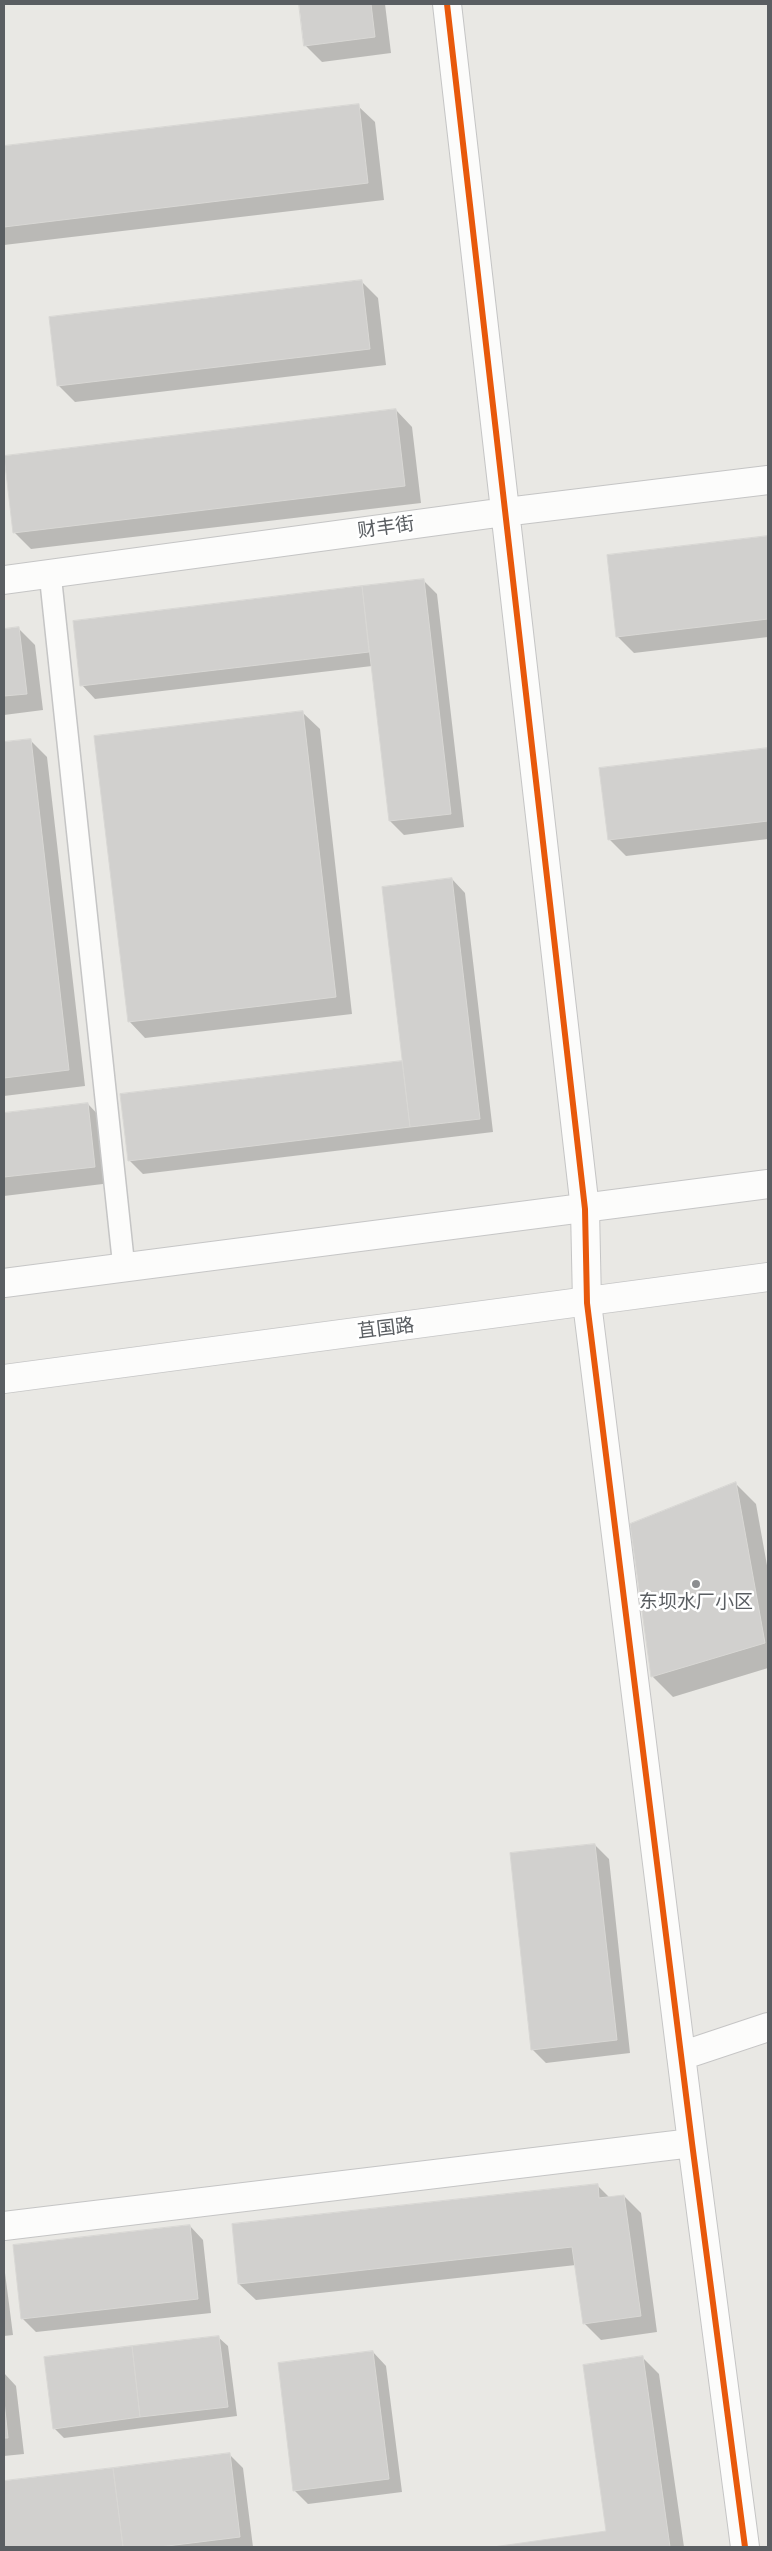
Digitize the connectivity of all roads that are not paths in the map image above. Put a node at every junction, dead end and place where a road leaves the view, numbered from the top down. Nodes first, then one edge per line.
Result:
1 (447, 4) edge
2 (768, 480) edge
3 (505, 512) junction
4 (50, 573) junction
5 (4, 580) edge
6 (768, 1184) edge
7 (585, 1208) junction
8 (124, 1268) junction
9 (768, 1277) edge
10 (4, 1283) edge
11 (587, 1303) junction
12 (4, 1379) edge
13 (768, 2027) edge
14 (681, 2056) junction
15 (692, 2143) junction
16 (4, 2226) edge
17 (745, 2547) edge

1 - 3 street
2 - 3 street, 财丰街
3 - 4 street, 财丰街
3 - 7 street
4 - 5 street, 财丰街
4 - 8 lane
6 - 7 street
7 - 8 street
7 - 11 street
8 - 10 street
9 - 11 street, 苴国路
11 - 12 street, 苴国路
11 - 14 street
13 - 14 street
14 - 15 street
15 - 16 street
15 - 17 street

